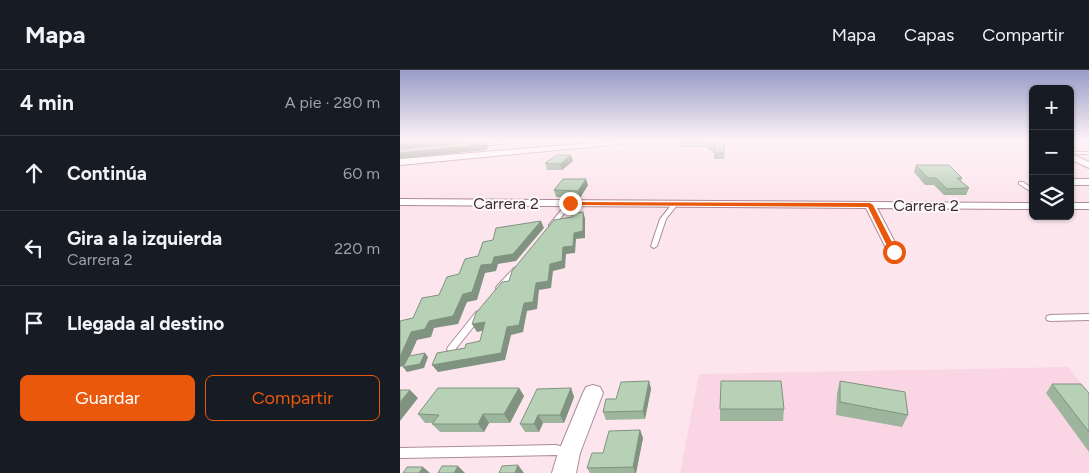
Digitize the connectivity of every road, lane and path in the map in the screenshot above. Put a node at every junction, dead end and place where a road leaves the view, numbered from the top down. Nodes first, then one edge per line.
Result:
1 (427, 160) edge
2 (400, 162) edge
3 (1074, 182) edge
4 (1089, 182) edge
5 (1021, 183) dead end
6 (1029, 189) edge
7 (400, 202) edge
8 (570, 203) junction
9 (675, 204) junction
10 (870, 205) junction
11 (1029, 206) edge
12 (1074, 206) edge
13 (1089, 206) edge
14 (545, 234) edge
15 (654, 246) dead end
16 (894, 252) dead end
17 (520, 264) edge
18 (494, 295) edge
19 (482, 310) edge
20 (1089, 317) edge
21 (1050, 318) dead end
22 (450, 349) edge
23 (593, 393) dead end
24 (400, 452) edge
25 (567, 463) edge

1 - 2 street
3 - 4 street
5 - 6 lane
7 - 8 street, Carrera 2
8 - 9 street, Carrera 2
8 - 14 lane
9 - 10 street, Carrera 2
9 - 15 lane
10 - 11 street, Carrera 2
10 - 16 street
12 - 13 street
17 - 18 lane
19 - 22 lane
20 - 21 lane
23 - 25 street
24 - 25 lane

